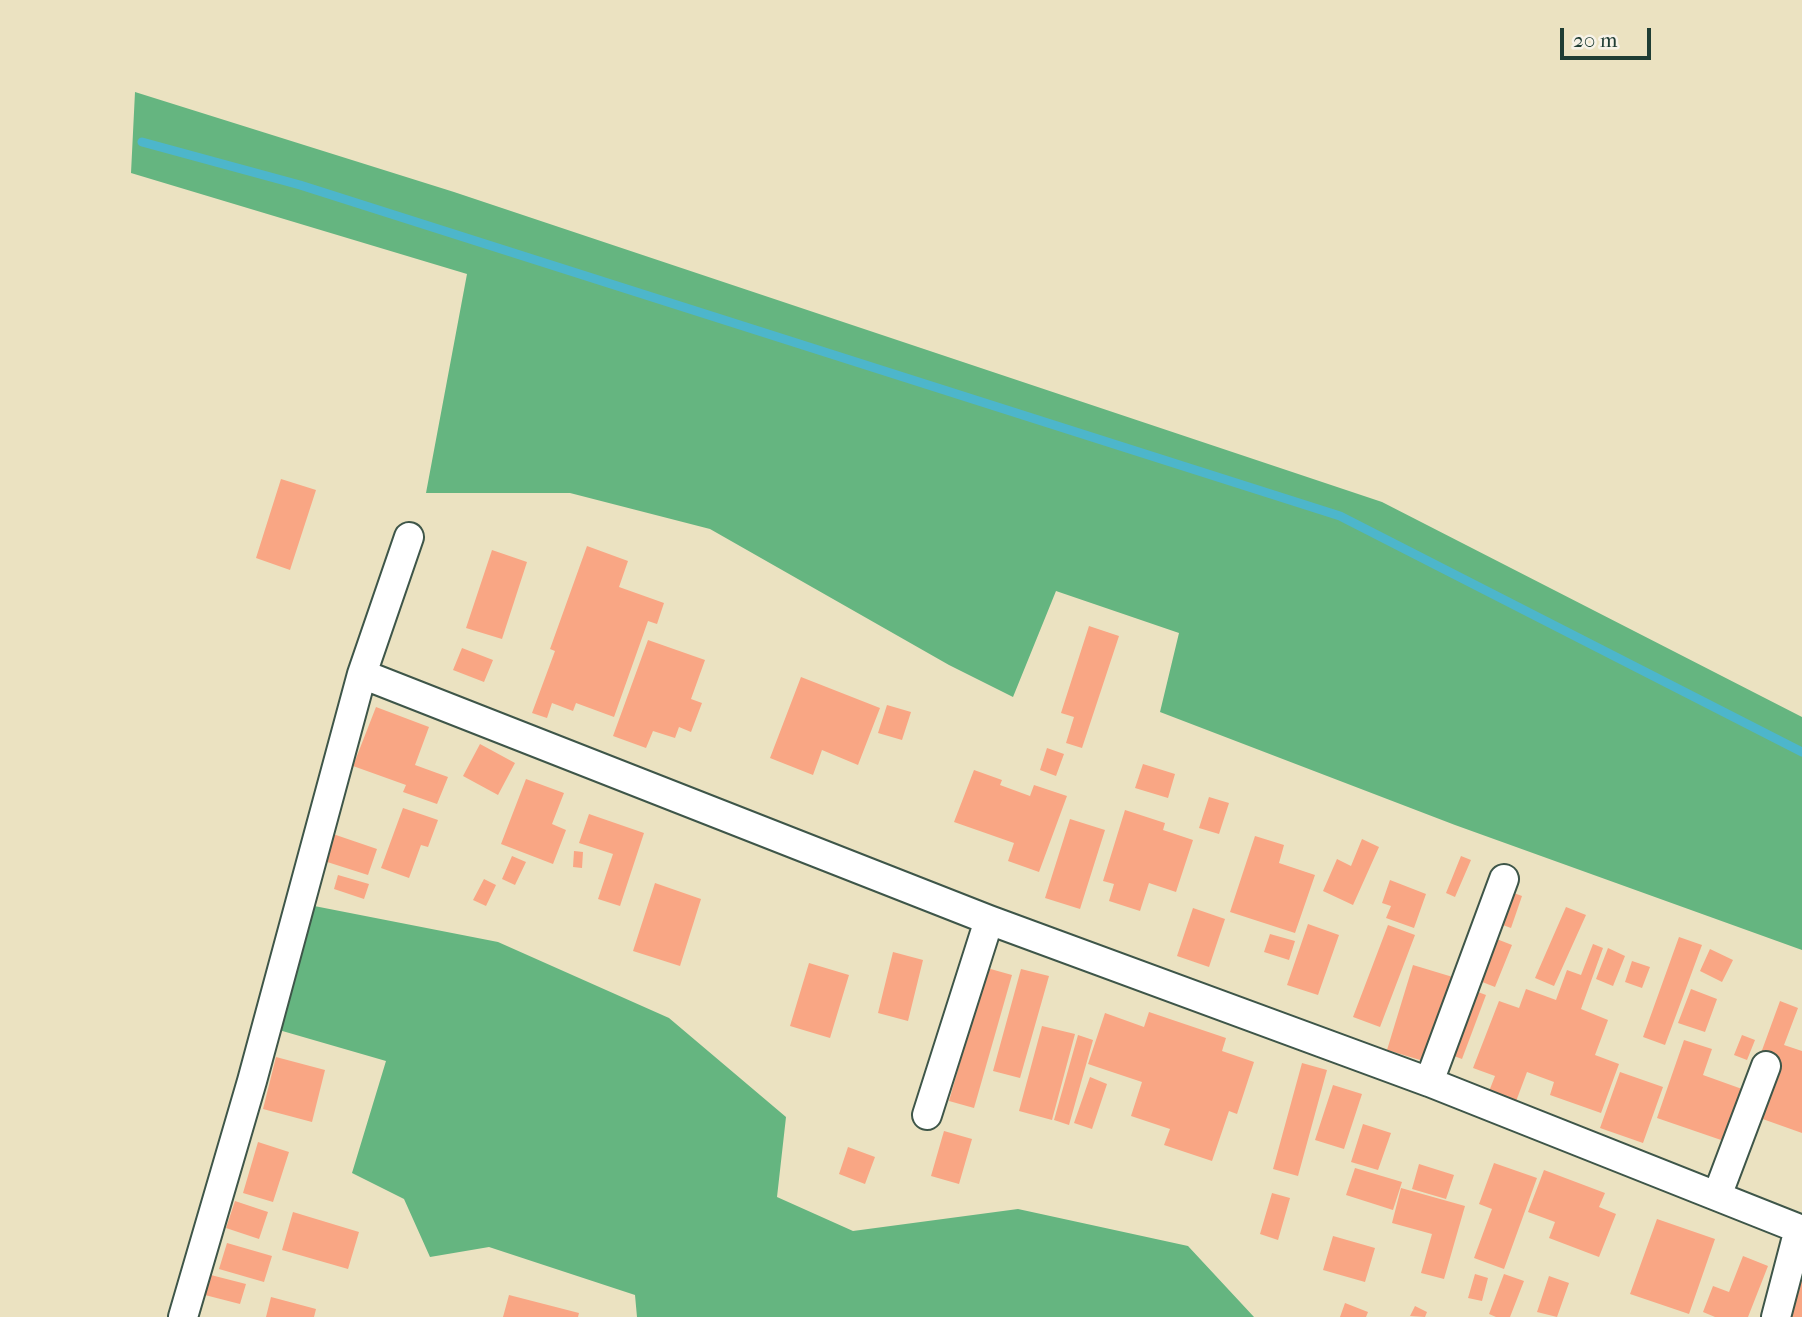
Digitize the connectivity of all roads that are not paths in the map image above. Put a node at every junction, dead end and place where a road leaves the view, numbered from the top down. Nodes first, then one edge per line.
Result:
1 (409, 537) dead end
2 (362, 674) junction
3 (1504, 879) dead end
4 (989, 920) junction
5 (1766, 1066) dead end
6 (1429, 1083) junction
7 (927, 1115) dead end
8 (1717, 1196) junction
9 (1800, 1230) edge
10 (183, 1317) edge
11 (1776, 1317) edge

1 - 2 street
2 - 4 street
2 - 10 street
3 - 6 street
4 - 6 street
4 - 7 street
5 - 8 street
6 - 8 street
8 - 9 street
9 - 11 street

